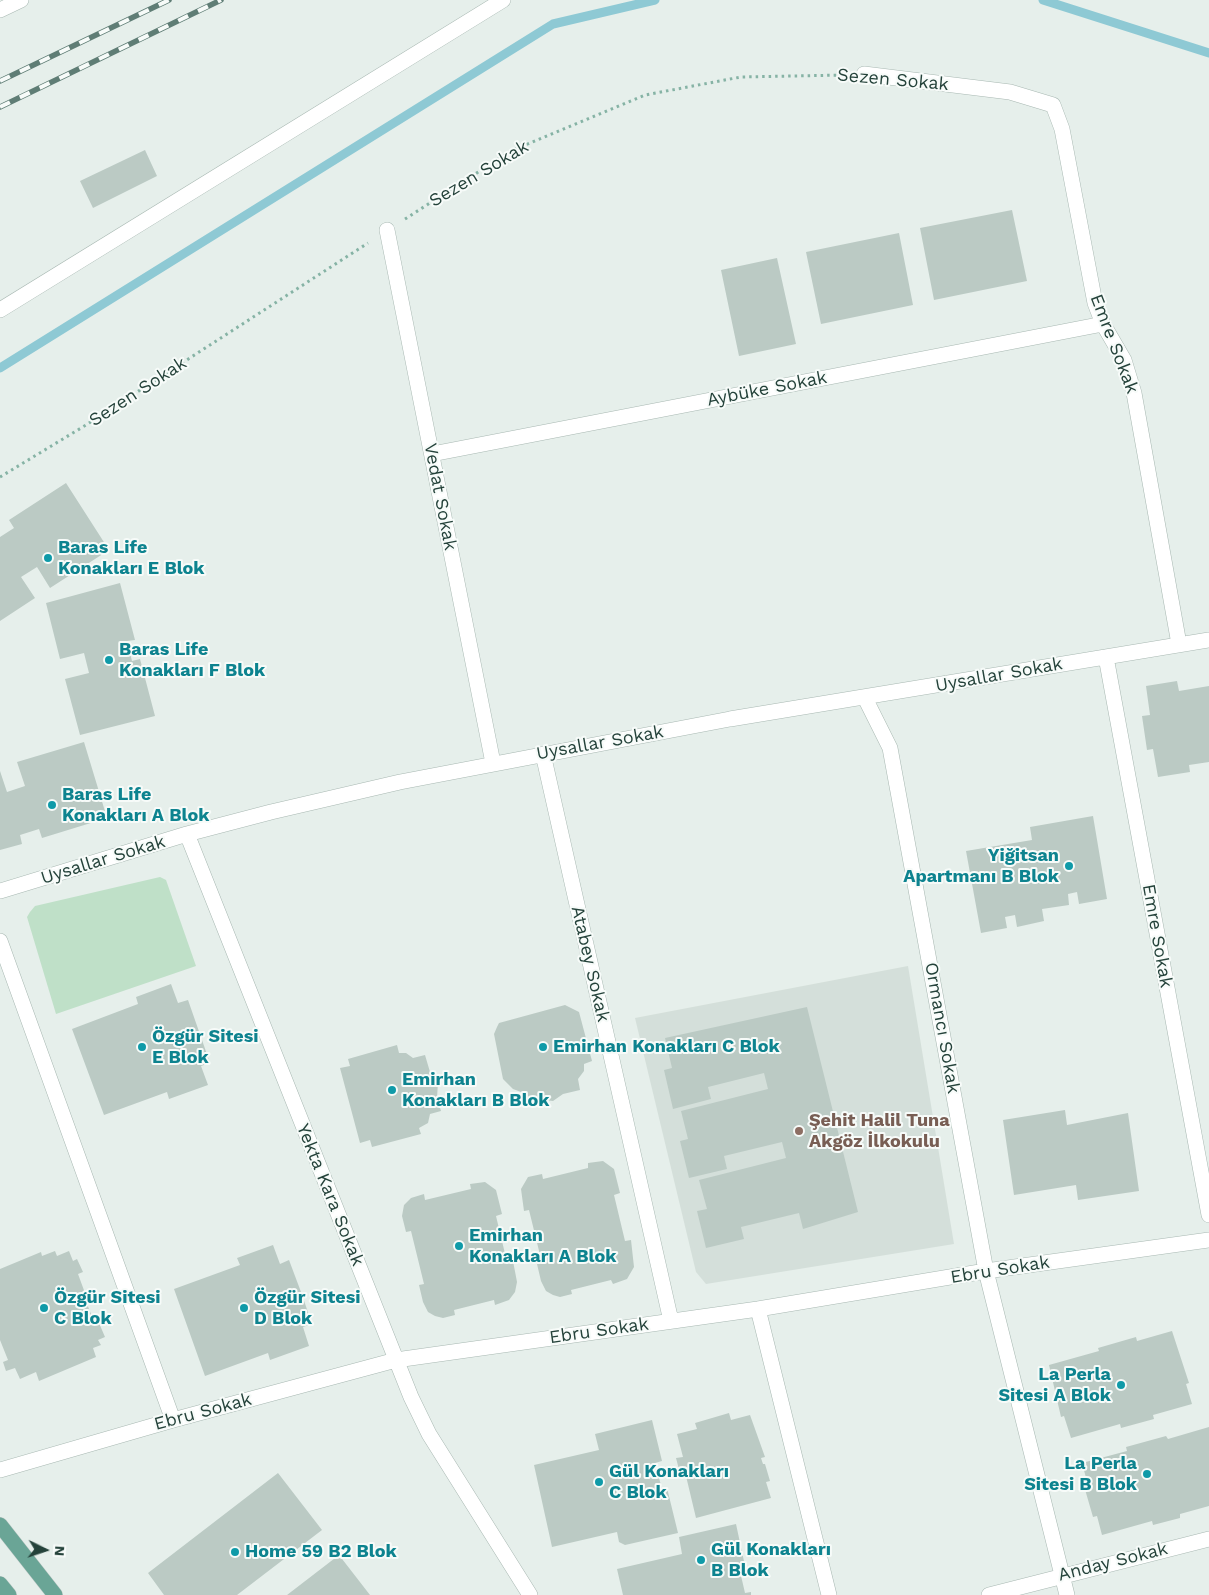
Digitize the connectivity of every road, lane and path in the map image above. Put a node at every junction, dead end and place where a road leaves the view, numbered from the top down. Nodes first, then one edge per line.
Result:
1 (22, 0) edge
2 (503, 0) edge
3 (0, 10) edge
4 (864, 74) joint
5 (1053, 105) joint
6 (387, 230) junction
7 (0, 310) edge
8 (1103, 324) junction
9 (432, 454) junction
10 (0, 477) edge
11 (1209, 640) edge
12 (1179, 644) junction
13 (1106, 656) junction
14 (865, 698) junction
15 (542, 754) junction
16 (494, 763) junction
17 (186, 834) junction
18 (0, 891) edge
19 (0, 941) edge
20 (1209, 1215) edge
21 (1209, 1240) edge
22 (986, 1271) junction
23 (758, 1309) junction
24 (672, 1321) junction
25 (396, 1360) junction
26 (173, 1420) junction
27 (0, 1470) edge
28 (0, 1525) edge
29 (1209, 1538) edge
30 (1061, 1575) junction
31 (0, 1584) edge
32 (9, 1595) edge
33 (55, 1595) edge
34 (530, 1595) edge
35 (829, 1595) edge
36 (989, 1595) edge
37 (1067, 1595) edge

1 - 3 street
2 - 7 street
4 - 5 street, Sezen Sokak
4 - 6 path, Sezen Sokak
5 - 8 street, Emre Sokak
6 - 9 street, Vedat Sokak
6 - 10 path, Sezen Sokak
8 - 9 street, Aybüke Sokak
8 - 12 street, Emre Sokak
9 - 16 street, Vedat Sokak
11 - 12 street, Uysallar Sokak
12 - 13 street, Uysallar Sokak
13 - 14 street, Uysallar Sokak
13 - 20 street, Emre Sokak
14 - 15 street, Uysallar Sokak
14 - 22 street, Ormancı Sokak
15 - 16 street, Uysallar Sokak
15 - 24 street, Atabey Sokak
16 - 17 street, Uysallar Sokak
17 - 18 street, Uysallar Sokak
17 - 25 street, Yekta Kara Sokak
19 - 26 street
21 - 22 street, Ebru Sokak
22 - 23 street, Ebru Sokak
22 - 30 street, Ormancı Sokak
23 - 24 street, Ebru Sokak
23 - 35 street
24 - 25 street, Ebru Sokak
25 - 26 street, Ebru Sokak
25 - 34 street, Yekta Kara Sokak
26 - 27 street, Ebru Sokak
28 - 33 main road
29 - 30 street, Anday Sokak
30 - 36 street, Anday Sokak
30 - 37 street, Ormancı Sokak
31 - 32 main road

